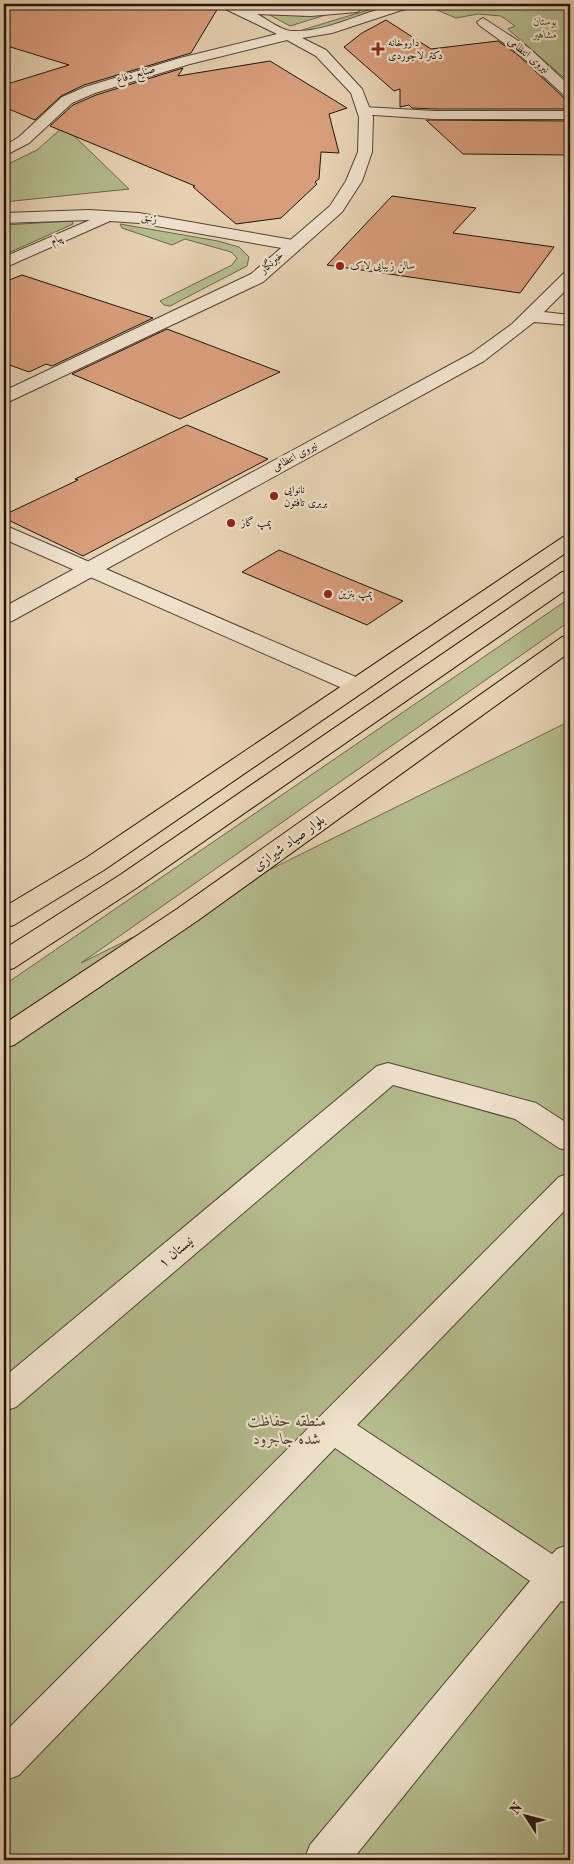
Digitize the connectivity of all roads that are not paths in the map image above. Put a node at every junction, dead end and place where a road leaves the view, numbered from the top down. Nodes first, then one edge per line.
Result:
1 (221, 4) edge
2 (407, 4) edge
3 (369, 5) edge
4 (234, 8) junction
5 (483, 22) dead end
6 (328, 30) junction
7 (286, 36) junction
8 (225, 52) junction
9 (325, 57) junction
10 (570, 93) edge
11 (364, 111) junction
12 (570, 115) edge
13 (4, 152) edge
14 (111, 216) junction
15 (4, 218) edge
16 (293, 245) junction
17 (4, 263) edge
18 (570, 277) edge
19 (531, 316) junction
20 (570, 320) edge
21 (4, 398) edge
22 (4, 531) edge
23 (570, 542) edge
24 (90, 569) junction
25 (570, 577) edge
26 (4, 616) edge
27 (570, 642) edge
28 (357, 686) junction
29 (4, 919) edge
30 (4, 962) edge
31 (4, 1038) edge
32 (570, 1140) edge
33 (570, 1185) edge
34 (4, 1397) edge
35 (332, 1427) junction
36 (566, 1575) edge
37 (4, 1760) edge
38 (324, 1860) edge

1 - 4 street
2 - 6 street
3 - 4 street
3 - 7 street
4 - 7 street, خبرنگار
4 - 8 street
5 - 10 street, نیروی انتظامی
6 - 7 street
6 - 9 street
7 - 8 street, صنایع دفاع
7 - 9 street, خبرنگار
8 - 9 street
8 - 13 street, صنایع دفاع
9 - 11 street, خبرنگار
11 - 12 street
11 - 16 street, خبرنگار
14 - 15 street, زنبق
14 - 16 street, زنبق
14 - 17 street, پیام
16 - 21 street, خبرنگار
18 - 19 street, نیروی انتظامی
19 - 20 street
19 - 24 street, نیروی انتظامی
22 - 24 street
23 - 28 main road
24 - 26 street, نیروی انتظامی
24 - 28 street
25 - 30 main road
27 - 31 main road, بلوار صیاد شیرازی
28 - 29 main road
32 - 34 street, نیستان ۱
33 - 35 street
35 - 36 street
35 - 37 street
36 - 38 street

